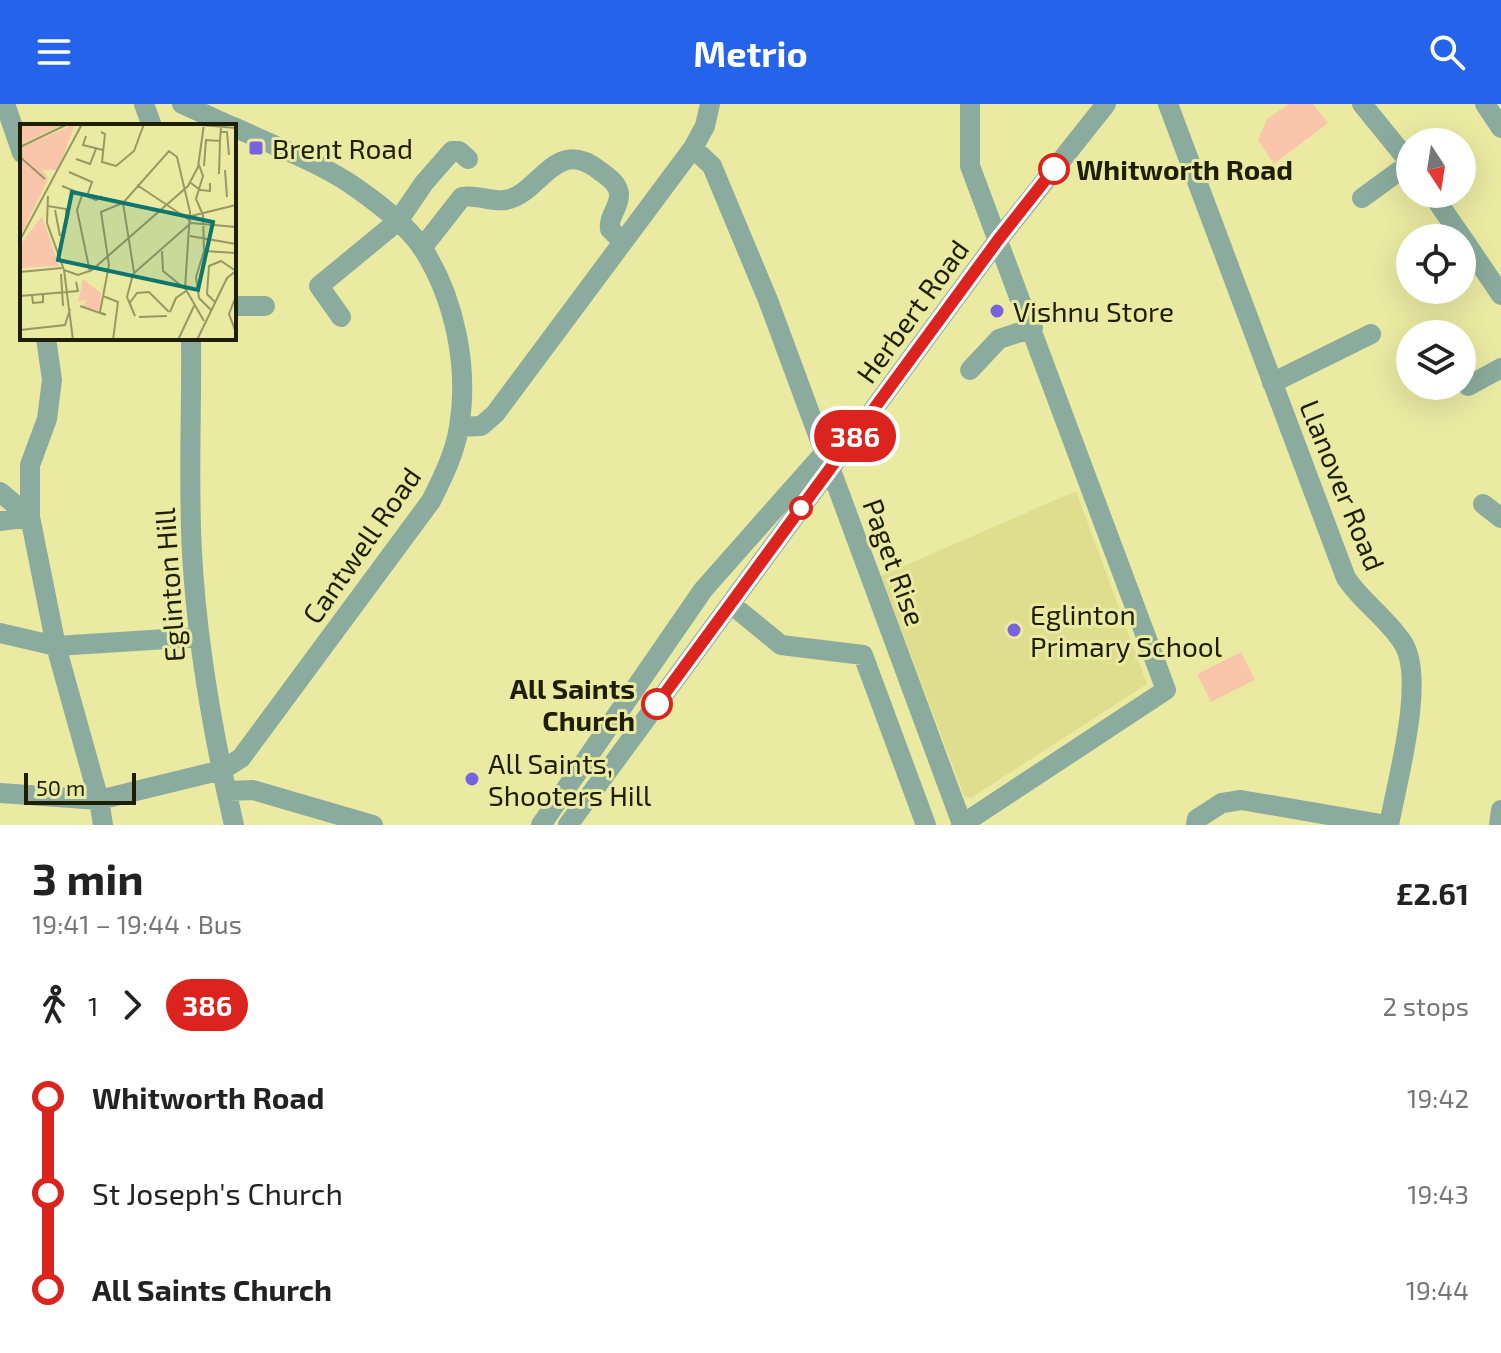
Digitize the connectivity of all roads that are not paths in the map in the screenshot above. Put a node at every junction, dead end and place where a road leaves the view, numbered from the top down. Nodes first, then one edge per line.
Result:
1 (5, 104) edge
2 (144, 104) edge
3 (182, 104) edge
4 (710, 104) edge
5 (970, 104) edge
6 (1106, 104) edge
7 (1168, 104) edge
8 (1362, 104) edge
9 (1485, 104) edge
10 (151, 124) edge
11 (225, 124) edge
12 (1501, 128) edge
13 (236, 129) edge
14 (1396, 146) edge
15 (20, 147) edge
16 (693, 148) junction
17 (468, 159) dead end
18 (1396, 174) edge
19 (1362, 198) dead end
20 (398, 221) junction
21 (998, 240) junction
22 (622, 241) junction
23 (422, 248) junction
24 (1476, 262) edge
25 (1500, 293) edge
26 (236, 306) edge
27 (265, 306) dead end
28 (341, 317) dead end
29 (1033, 328) junction
30 (1371, 334) dead end
31 (46, 340) edge
32 (191, 340) edge
33 (1501, 368) edge
34 (970, 370) dead end
35 (1476, 382) edge
36 (1272, 383) junction
37 (459, 427) junction
38 (828, 459) junction
39 (0, 492) edge
40 (1483, 504) dead end
41 (30, 517) junction
42 (1501, 518) edge
43 (0, 521) edge
44 (731, 604) junction
45 (0, 633) edge
46 (199, 637) junction
47 (56, 646) junction
48 (222, 770) junction
49 (227, 791) junction
50 (0, 793) edge
51 (99, 800) junction
52 (1501, 810) edge
53 (1342, 821) edge
54 (961, 824) edge
55 (103, 825) edge
56 (234, 825) edge
57 (373, 825) edge
58 (541, 825) edge
59 (568, 825) edge
60 (926, 825) edge
61 (1196, 825) edge
62 (1388, 825) edge
63 (1499, 825) edge

1 - 15 street
2 - 10 street
3 - 11 street
4 - 16 street
5 - 21 street
6 - 21 street, Herbert Road
7 - 36 street, Llanover Road
8 - 14 street
9 - 12 street
13 - 20 street
16 - 22 street
16 - 38 street, Paget Rise
17 - 20 street
18 - 19 street
20 - 23 street
20 - 28 street
21 - 29 street
21 - 38 street, Herbert Road
22 - 23 street
22 - 37 street
23 - 37 street
24 - 25 street
26 - 27 street
29 - 34 street
29 - 54 street
30 - 36 street, Llanover Road
31 - 41 street
32 - 46 street, Eglinton Hill
33 - 35 street
36 - 62 street, Llanover Road
37 - 48 street, Cantwell Road
38 - 44 street, Herbert Road
38 - 54 street, Paget Rise
38 - 58 street, Herbert Road
39 - 41 street
40 - 42 street
41 - 43 street
41 - 47 street
44 - 59 street, Herbert Road
44 - 60 street
45 - 47 street
46 - 47 street
46 - 48 street, Eglinton Hill
47 - 51 street
48 - 49 street, Eglinton Hill
48 - 51 street
49 - 56 street, Eglinton Hill
49 - 57 street
50 - 51 street
51 - 55 street
52 - 63 street
53 - 61 street
53 - 62 street

